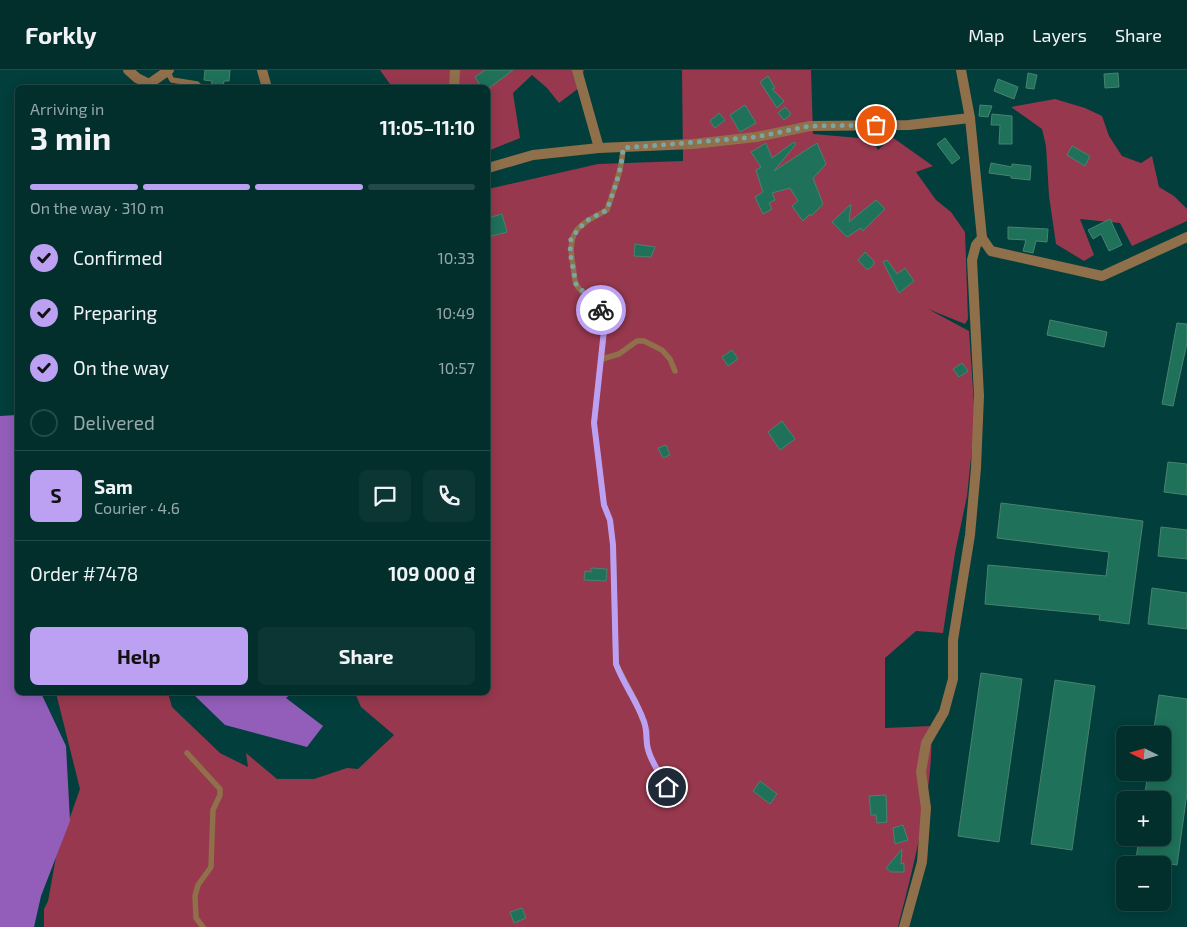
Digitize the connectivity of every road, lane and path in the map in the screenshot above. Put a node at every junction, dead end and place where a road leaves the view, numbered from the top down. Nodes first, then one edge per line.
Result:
1 (128, 70) edge
2 (168, 70) edge
3 (262, 70) edge
4 (455, 70) edge
5 (578, 70) edge
6 (961, 70) edge
7 (148, 85) edge
8 (150, 85) edge
9 (198, 85) edge
10 (265, 85) edge
11 (454, 85) edge
12 (970, 118) junction
13 (599, 148) junction
14 (623, 148) junction
15 (490, 167) edge
16 (1187, 237) edge
17 (982, 238) junction
18 (602, 359) junction
19 (675, 371) dead end
20 (187, 753) dead end
21 (667, 787) dead end
22 (203, 927) edge
23 (904, 927) edge

1 - 7 street
2 - 8 street
2 - 9 lane
3 - 10 street
4 - 11 street
5 - 13 street
6 - 12 street
12 - 14 street
12 - 17 street
13 - 14 street
13 - 15 street
14 - 18 lane
16 - 17 street
17 - 23 street
18 - 19 lane
18 - 21 lane
20 - 22 lane

